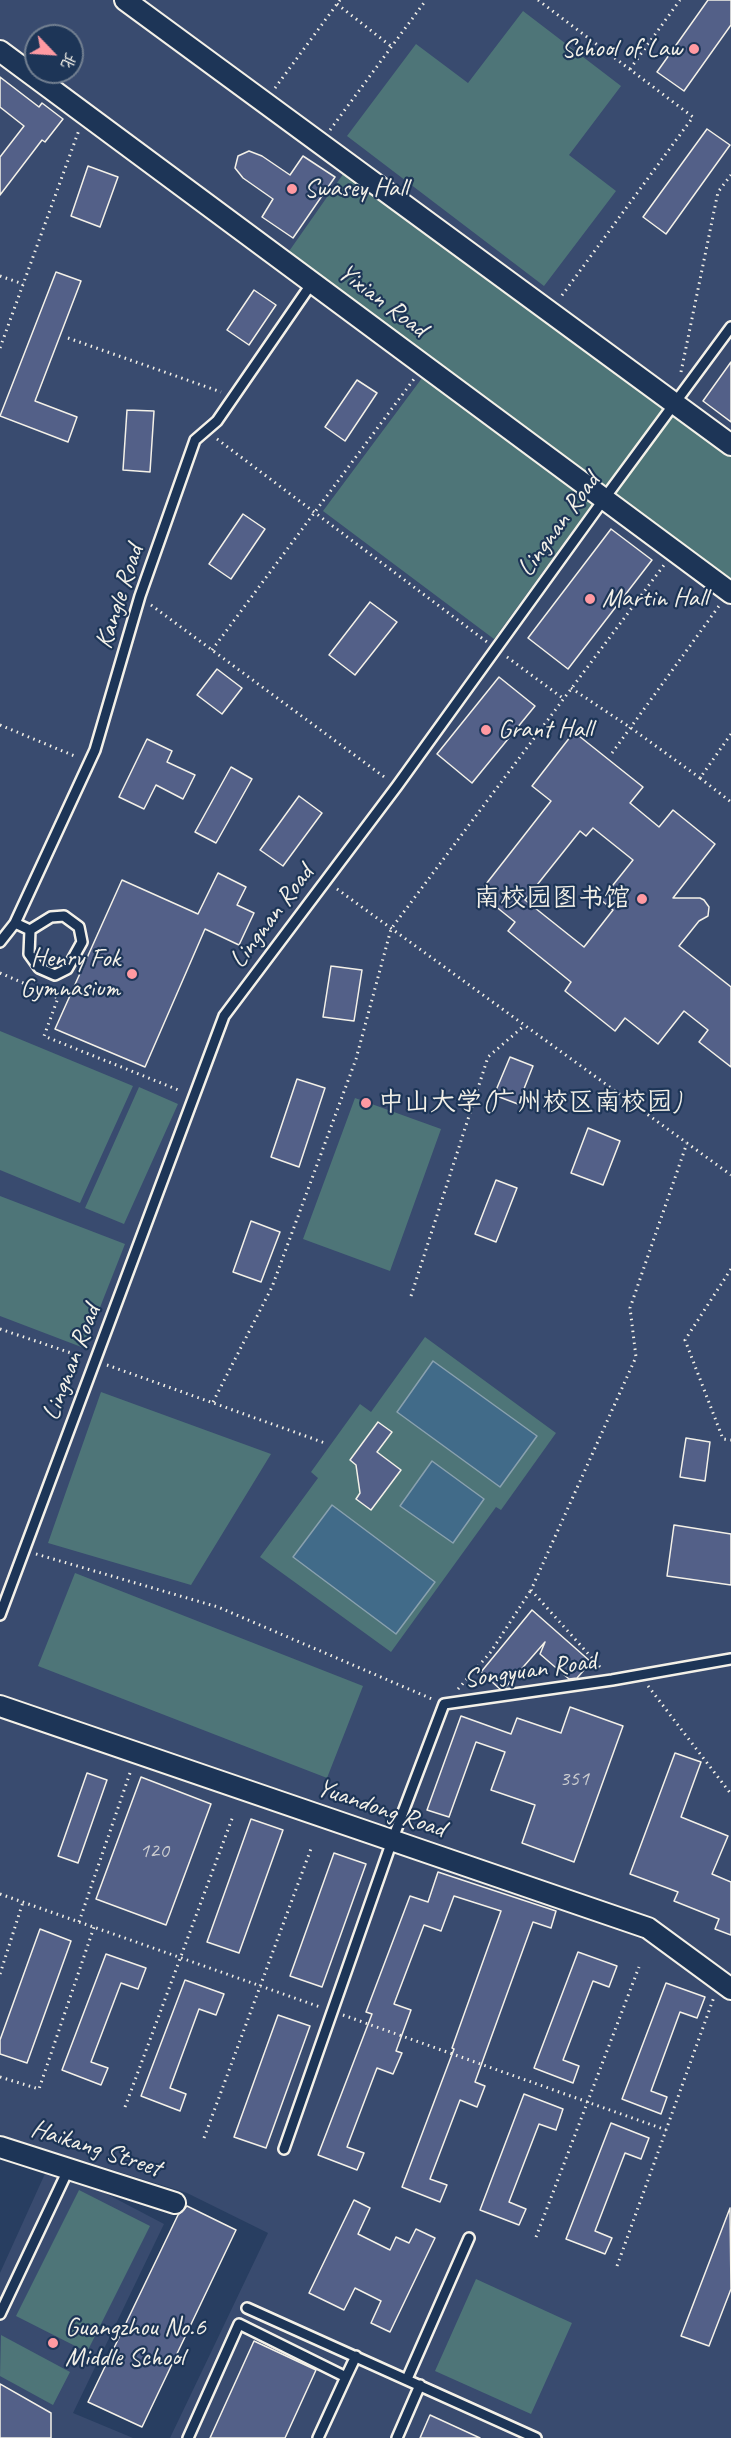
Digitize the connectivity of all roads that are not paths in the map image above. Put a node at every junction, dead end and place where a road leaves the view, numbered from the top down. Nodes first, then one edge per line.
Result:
1 (125, 0) edge
2 (0, 51) edge
3 (312, 283) junction
4 (731, 327) edge
5 (675, 403) junction
6 (731, 445) edge
7 (604, 499) junction
8 (730, 593) edge
9 (15, 923) junction
10 (30, 930) junction
11 (0, 942) edge
12 (0, 1615) edge
13 (731, 1659) edge
14 (0, 1706) edge
15 (392, 1841) junction
16 (726, 1985) edge
17 (0, 2147) edge
18 (284, 2149) dead end
19 (69, 2168) junction
20 (175, 2203) dead end
21 (469, 2238) dead end
22 (247, 2308) dead end
23 (0, 2314) edge
24 (356, 2356) junction
25 (346, 2377) junction
26 (407, 2379) junction
27 (420, 2385) junction
28 (188, 2438) edge
29 (318, 2438) edge
30 (397, 2438) edge
31 (537, 2438) edge

1 - 5 street
2 - 3 street, Yixian Road
3 - 7 street, Yixian Road
3 - 9 lane, Kangle Road
4 - 5 lane, Lingnan Road
5 - 6 street
5 - 7 lane, Lingnan Road
7 - 8 street, Yixian Road
7 - 12 lane, Lingnan Road
9 - 10 lane
9 - 11 lane, Kangle Road
10 - 10 lane
13 - 15 lane, Songyuan Road
14 - 15 street, Yuandong Road
15 - 16 street, Yuandong Road
15 - 18 lane, Songyuan Road
17 - 19 street, Haikang Street
19 - 20 street, Haikang Street
19 - 23 lane
21 - 26 lane
22 - 24 lane
24 - 25 lane
24 - 26 lane
25 - 28 lane
25 - 29 lane
26 - 27 lane
27 - 30 lane
27 - 31 lane

